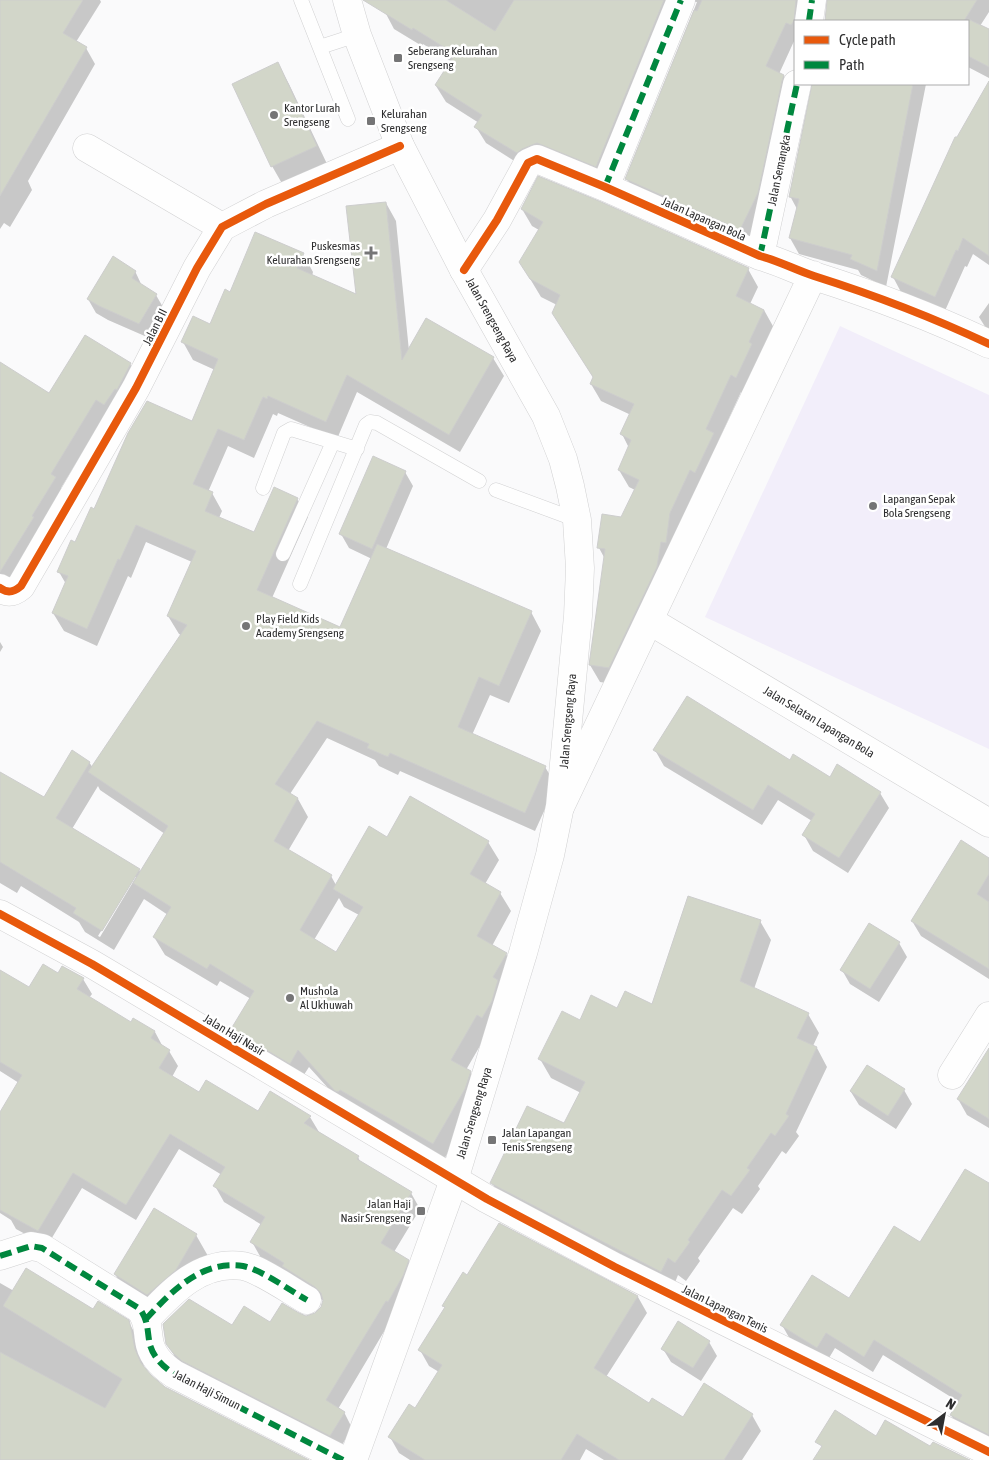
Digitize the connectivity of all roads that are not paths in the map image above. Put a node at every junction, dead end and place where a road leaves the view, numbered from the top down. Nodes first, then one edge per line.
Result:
1 (301, 0) edge
2 (347, 0) edge
3 (681, 0) edge
4 (812, 0) edge
5 (809, 20) edge
6 (357, 35) junction
7 (320, 47) junction
8 (797, 85) edge
9 (348, 119) dead end
10 (400, 146) junction
11 (86, 148) dead end
12 (605, 187) junction
13 (222, 226) junction
14 (760, 256) junction
15 (464, 270) junction
16 (813, 276) junction
17 (989, 344) edge
18 (333, 442) junction
19 (357, 449) junction
20 (478, 481) dead end
21 (263, 488) dead end
22 (496, 490) dead end
23 (577, 520) junction
24 (283, 554) dead end
25 (300, 584) dead end
26 (0, 588) edge
27 (650, 621) junction
28 (560, 806) junction
29 (989, 823) edge
30 (0, 914) edge
31 (989, 1016) edge
32 (952, 1075) dead end
33 (454, 1180) junction
34 (0, 1256) edge
35 (307, 1300) dead end
36 (146, 1319) junction
37 (989, 1452) edge
38 (343, 1460) edge
39 (354, 1460) edge

1 - 7 lane
2 - 6 street, Jalan Srengseng Raya
3 - 12 street
4 - 5 street
6 - 7 lane
6 - 10 street, Jalan Srengseng Raya
7 - 9 lane
8 - 14 street, Jalan Semangka
10 - 13 street
10 - 15 street, Jalan Srengseng Raya
11 - 13 street
12 - 14 street, Jalan Lapangan Bola
12 - 15 street, Jalan Lapangan Bola
13 - 26 street, Jalan B II
14 - 16 street, Jalan Lapangan Bola
15 - 23 street, Jalan Srengseng Raya
16 - 17 street, Jalan Lapangan Bola
16 - 27 street
18 - 19 lane
18 - 21 lane
18 - 24 lane
19 - 20 lane
19 - 25 lane
22 - 23 lane
23 - 28 street, Jalan Srengseng Raya
27 - 28 street
27 - 29 street, Jalan Selatan Lapangan Bola
28 - 33 street, Jalan Srengseng Raya
30 - 33 street, Jalan Haji Nasir
31 - 32 street
33 - 37 street, Jalan Lapangan Tenis
33 - 39 street, Jalan Srengseng Raya
34 - 36 street
35 - 36 street
36 - 38 street, Jalan Haji Simun

